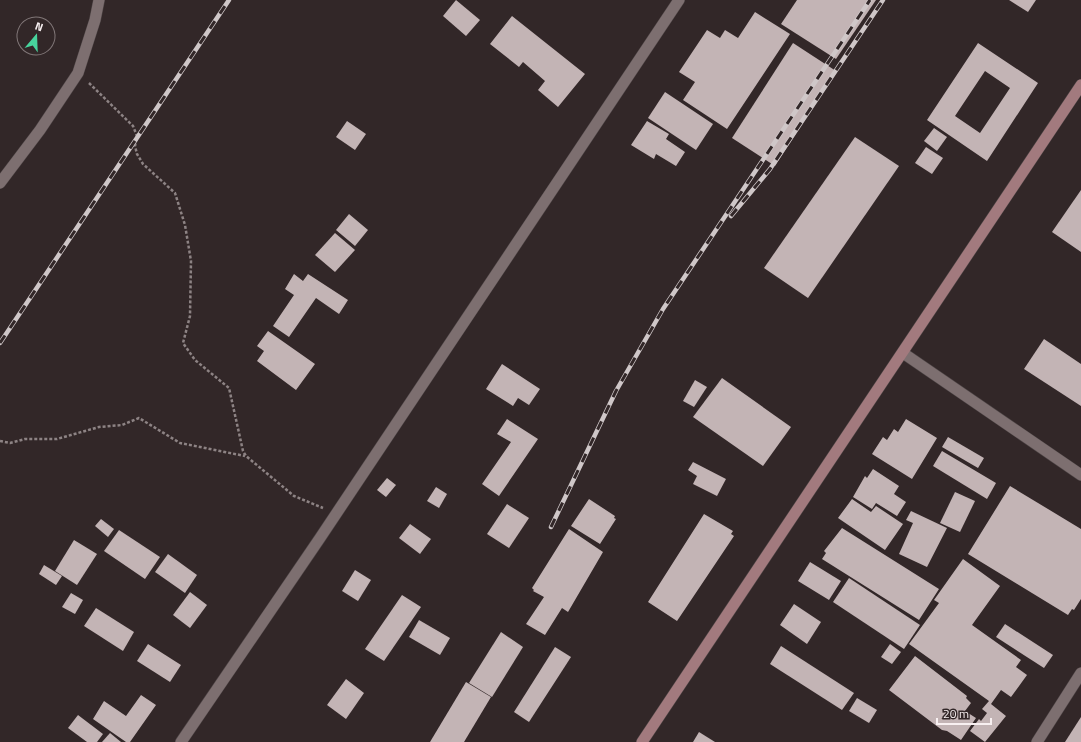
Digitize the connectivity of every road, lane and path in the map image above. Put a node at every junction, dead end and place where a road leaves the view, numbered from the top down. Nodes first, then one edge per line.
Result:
1 (99, 0) edge
2 (679, 0) edge
3 (78, 73) junction
4 (1081, 84) edge
5 (0, 183) edge
6 (903, 353) junction
7 (0, 441) edge
8 (246, 456) junction
9 (1081, 475) edge
10 (336, 513) junction
11 (1081, 674) edge
12 (181, 742) edge
13 (642, 742) edge
14 (1037, 742) edge

1 - 3 street
2 - 10 street
3 - 5 street
3 - 8 path
4 - 6 main road
6 - 9 street
6 - 13 main road
7 - 8 path
8 - 10 path
10 - 12 street
11 - 14 street

